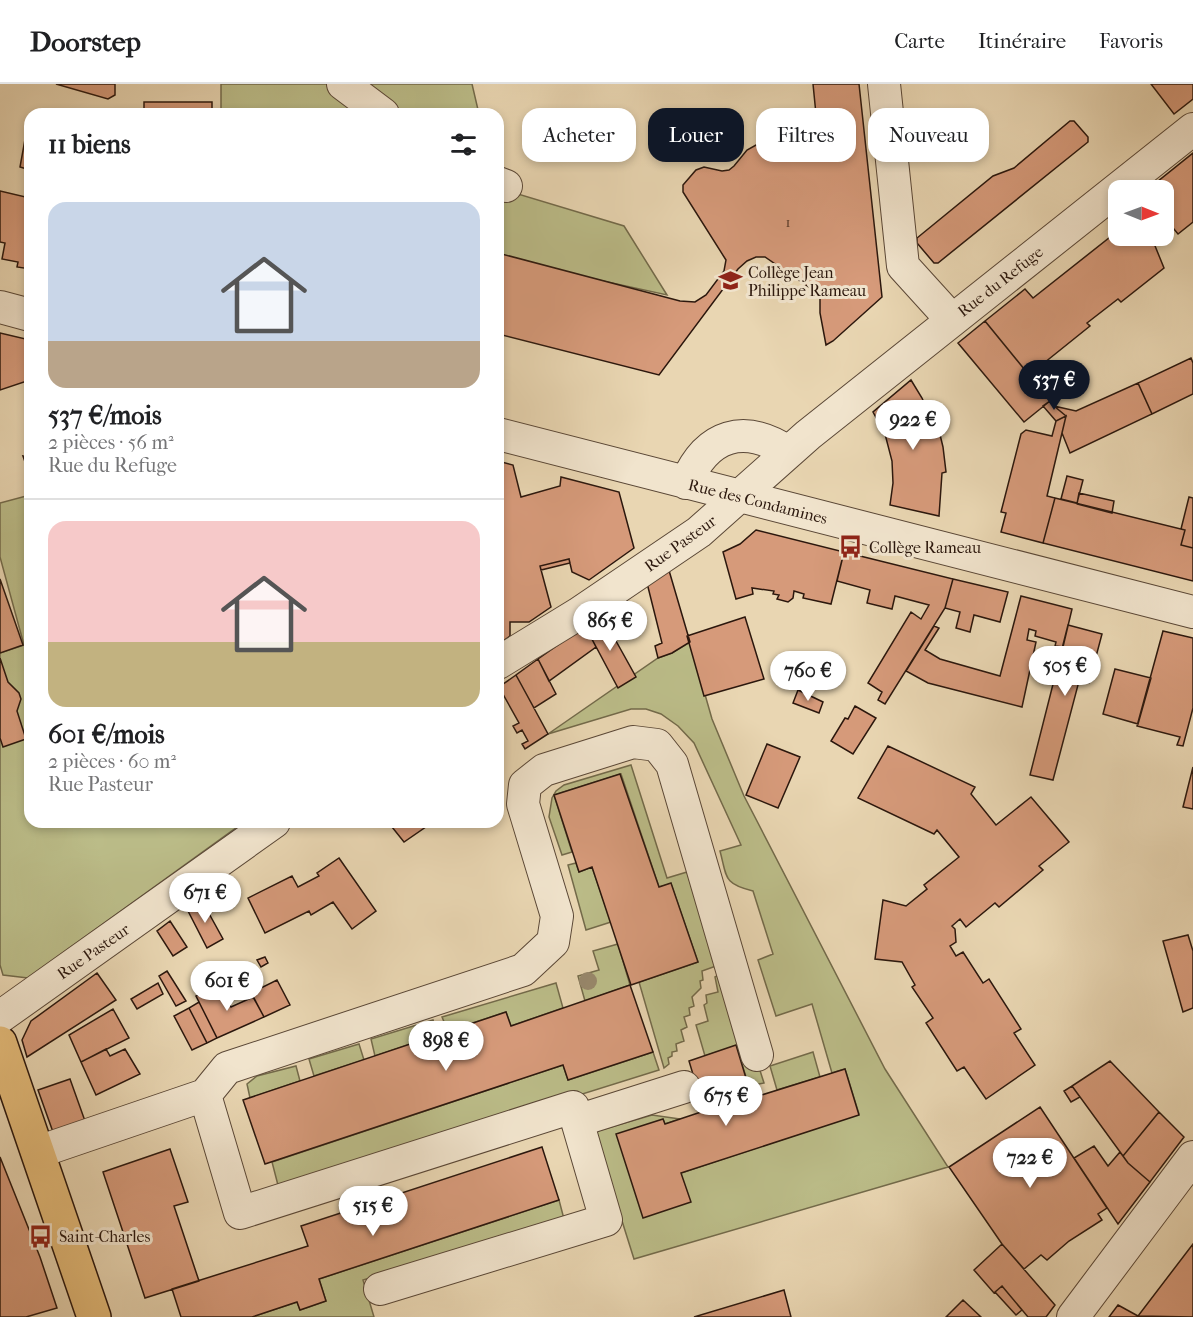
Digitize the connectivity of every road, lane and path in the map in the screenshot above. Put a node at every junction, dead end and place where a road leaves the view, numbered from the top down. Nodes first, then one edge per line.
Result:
1 (343, 84) edge
2 (884, 84) edge
3 (375, 108) edge
4 (1193, 129) edge
5 (0, 308) edge
6 (24, 314) edge
7 (952, 320) junction
8 (504, 436) edge
9 (798, 444) junction
10 (686, 483) junction
11 (739, 497) junction
12 (1193, 612) edge
13 (504, 659) edge
14 (266, 828) edge
15 (0, 1017) edge
16 (0, 1043) edge
17 (757, 1055) dead end
18 (684, 1087) dead end
19 (205, 1095) junction
20 (577, 1120) junction
21 (38, 1152) junction
22 (1193, 1157) edge
23 (380, 1289) dead end
24 (94, 1317) edge
25 (1073, 1317) edge

1 - 3 street
2 - 7 street
4 - 7 street, Rue du Refuge
5 - 6 street
7 - 9 street, Rue du Refuge
8 - 10 street, Rue des Condamines
9 - 10 street
9 - 11 street, Rue du Refuge
10 - 11 street, Rue des Condamines
11 - 12 street, Rue des Condamines
11 - 13 street, Rue Pasteur
14 - 15 street, Rue Pasteur
16 - 21 main road
17 - 19 street
18 - 20 street
19 - 20 street
19 - 21 street
20 - 23 street
21 - 24 main road
22 - 25 street

